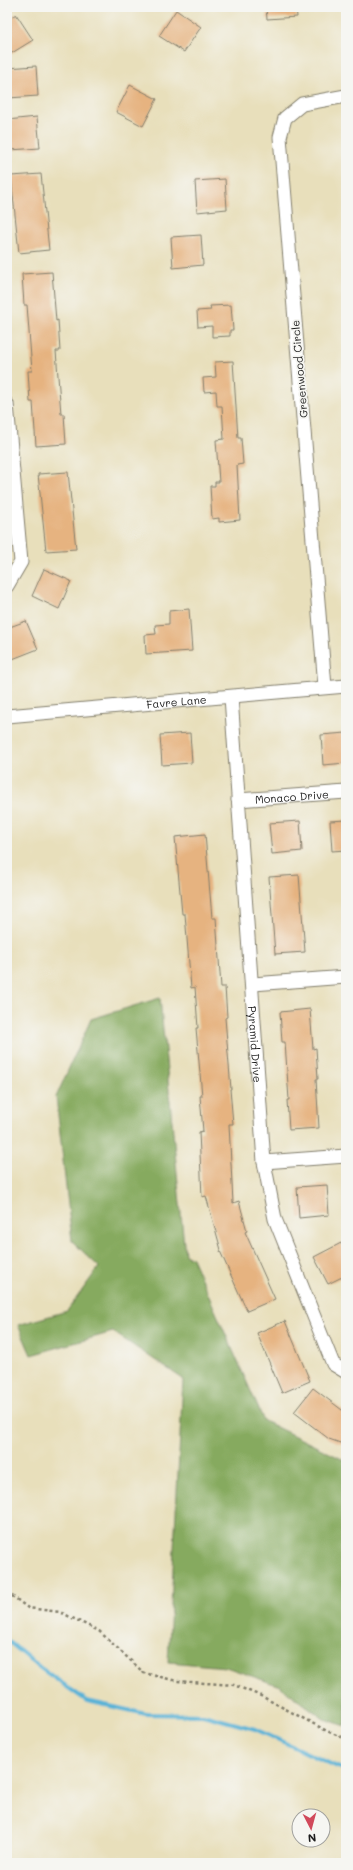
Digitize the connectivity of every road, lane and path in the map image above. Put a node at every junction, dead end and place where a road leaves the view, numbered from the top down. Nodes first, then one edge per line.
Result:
1 (346, 96) edge
2 (7, 404) edge
3 (8, 585) edge
4 (346, 686) edge
5 (325, 687) junction
6 (231, 697) junction
7 (7, 716) edge
8 (346, 792) edge
9 (238, 800) junction
10 (346, 977) edge
11 (253, 984) junction
12 (346, 1156) edge
13 (264, 1162) junction
14 (346, 1372) edge
15 (7, 1592) edge
16 (346, 1739) edge

1 - 5 street, Greenwood Circle
2 - 3 street
4 - 5 street, Favre Lane
5 - 6 street, Favre Lane
6 - 7 street, Favre Lane
6 - 9 street, Pyramid Drive
8 - 9 street, Monaco Drive
9 - 11 street, Pyramid Drive
10 - 11 street
11 - 13 street, Pyramid Drive
12 - 13 street
13 - 14 street, Pyramid Drive
15 - 16 path

